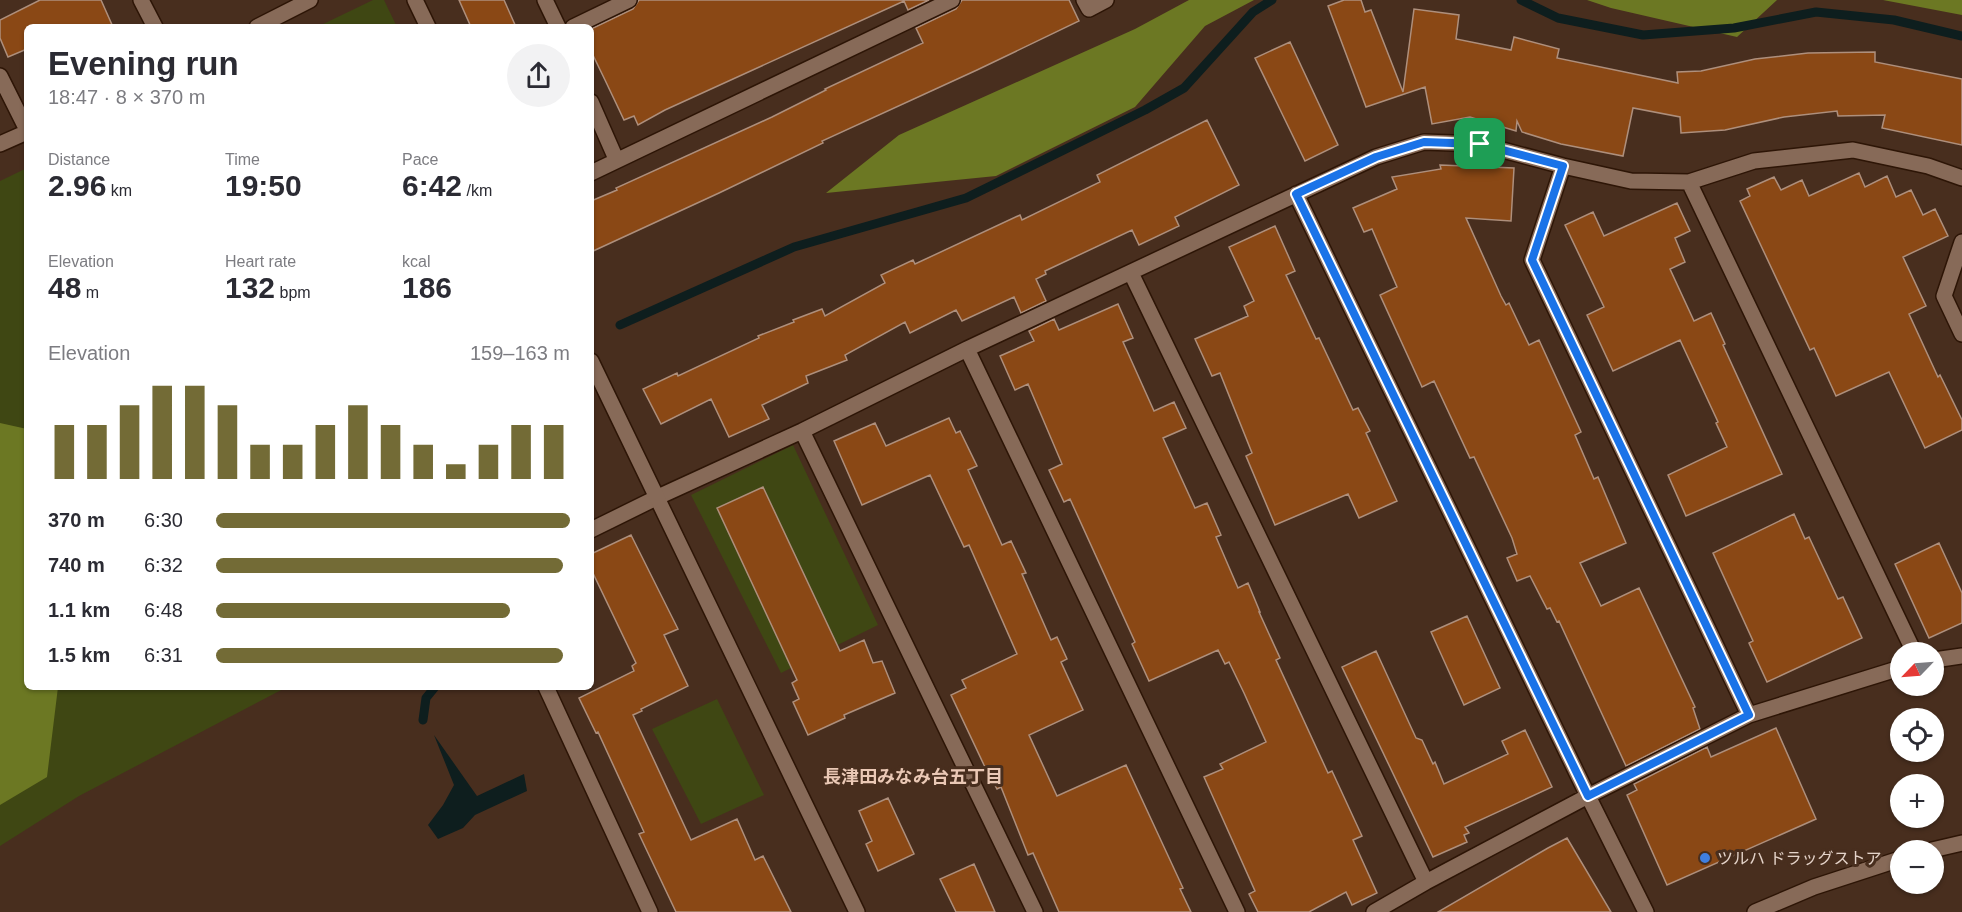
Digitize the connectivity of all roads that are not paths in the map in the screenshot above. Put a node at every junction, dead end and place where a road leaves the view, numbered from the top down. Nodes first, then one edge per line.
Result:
1 (141, 0) edge
2 (310, 0) edge
3 (415, 0) edge
4 (545, 0) edge
5 (629, 0) edge
6 (952, 0) edge
7 (1084, 0) edge
8 (1106, 0) edge
9 (153, 24) edge
10 (262, 24) edge
11 (427, 24) edge
12 (557, 24) edge
13 (579, 24) edge
14 (0, 76) edge
15 (594, 109) edge
16 (24, 125) edge
17 (24, 132) edge
18 (0, 144) edge
19 (616, 159) junction
20 (1563, 166) junction
21 (594, 171) edge
22 (1962, 178) edge
23 (1689, 182) junction
24 (1296, 194) junction
25 (1962, 242) edge
26 (1131, 273) junction
27 (1962, 334) edge
28 (968, 349) junction
29 (594, 367) edge
30 (802, 431) junction
31 (658, 497) junction
32 (594, 529) edge
33 (1909, 642) edge
34 (1962, 656) edge
35 (1944, 659) edge
36 (1890, 671) edge
37 (547, 690) edge
38 (1749, 715) junction
39 (1588, 796) junction
40 (1962, 843) edge
41 (1944, 847) edge
42 (1890, 862) edge
43 (1426, 882) junction
44 (650, 912) edge
45 (857, 912) edge
46 (1035, 912) edge
47 (1237, 912) edge
48 (1374, 912) edge
49 (1646, 912) edge
50 (1755, 912) edge

1 - 9 street
2 - 10 street
3 - 11 street
4 - 12 street
5 - 13 street
6 - 19 street
7 - 8 street
14 - 16 street
15 - 19 street
17 - 18 street
19 - 21 street
20 - 23 street
20 - 24 street
20 - 38 street
22 - 23 street
23 - 33 street
24 - 26 street
24 - 39 street
25 - 27 street
26 - 28 street
26 - 43 street
28 - 30 street
28 - 47 street
29 - 31 street
30 - 31 street
30 - 46 street
31 - 32 street
31 - 45 street
34 - 35 street
36 - 38 street
37 - 44 street
38 - 39 street
39 - 43 street
39 - 49 street
40 - 41 street
42 - 50 street
43 - 48 street

